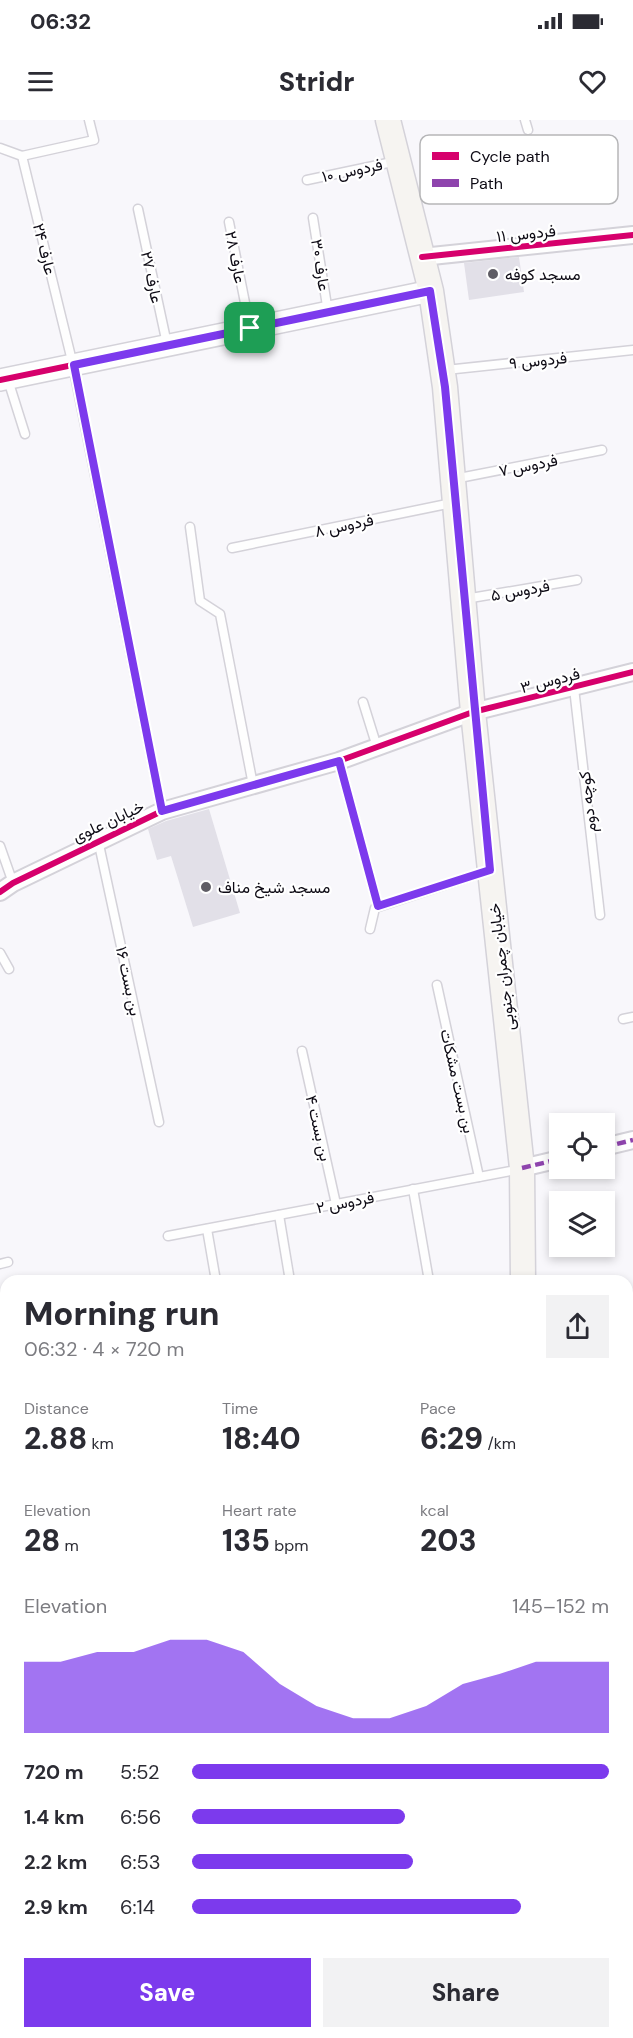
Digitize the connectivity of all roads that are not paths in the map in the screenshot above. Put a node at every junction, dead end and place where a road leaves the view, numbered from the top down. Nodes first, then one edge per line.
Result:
1 (89, 120) edge
2 (525, 120) edge
3 (392, 124) edge
4 (528, 130) dead end
5 (0, 148) edge
6 (22, 156) junction
7 (398, 161) junction
8 (307, 180) dead end
9 (138, 209) dead end
10 (313, 218) dead end
11 (229, 222) dead end
12 (633, 235) edge
13 (422, 257) junction
14 (430, 291) junction
15 (328, 312) junction
16 (250, 328) junction
17 (167, 345) junction
18 (633, 350) edge
19 (74, 365) junction
20 (443, 371) junction
21 (4, 379) edge
22 (26, 434) dead end
23 (602, 450) dead end
24 (454, 491) junction
25 (190, 527) dead end
26 (232, 548) dead end
27 (577, 580) dead end
28 (463, 599) junction
29 (633, 672) edge
30 (574, 688) junction
31 (363, 702) dead end
32 (473, 712) junction
33 (377, 747) junction
34 (339, 761) junction
35 (253, 785) junction
36 (162, 811) junction
37 (98, 840) junction
38 (0, 846) edge
39 (490, 870) junction
40 (7, 887) edge
41 (378, 906) junction
42 (600, 915) dead end
43 (370, 929) dead end
44 (0, 953) edge
45 (9, 969) dead end
46 (436, 985) dead end
47 (633, 1017) edge
48 (623, 1018) dead end
49 (302, 1051) dead end
50 (159, 1122) dead end
51 (633, 1140) edge
52 (615, 1144) edge
53 (549, 1162) edge
54 (522, 1168) junction
55 (479, 1177) junction
56 (413, 1189) junction
57 (336, 1204) junction
58 (279, 1215) junction
59 (207, 1229) junction
60 (168, 1236) dead end
61 (215, 1275) edge
62 (289, 1275) edge
63 (428, 1275) edge
64 (523, 1275) edge

1 - 6 lane
2 - 4 lane
3 - 7 main road, خیابان چمران جنوبی
5 - 6 lane
6 - 19 lane, عارف ۲۴
7 - 8 lane, فردوس ۱۰
7 - 13 main road, خیابان چمران جنوبی
9 - 17 lane, عارف ۲۷
10 - 15 lane, عارف ۳۰
11 - 16 lane, عارف ۲۸
12 - 13 street, فردوس ۱۱
13 - 14 main road, خیابان چمران جنوبی
14 - 15 street
14 - 20 main road, خیابان چمران جنوبی
15 - 16 street
16 - 17 street
17 - 19 street
18 - 20 lane, فردوس ۹
19 - 21 street
19 - 36 lane, عارف ۲۴
20 - 24 main road, خیابان چمران جنوبی
21 - 22 lane
23 - 24 lane, فردوس ۷
24 - 26 lane, فردوس ۸
24 - 28 main road, خیابان چمران جنوبی
25 - 35 lane
27 - 28 lane, فردوس ۵
28 - 32 main road, خیابان چمران جنوبی
29 - 30 street, فردوس ۳
30 - 32 street, فردوس ۳
30 - 42 lane, کوچه دوم
31 - 33 lane
32 - 33 street, خیابان علوی
32 - 39 main road, خیابان چمران جنوبی
33 - 34 street, خیابان علوی
34 - 35 street, خیابان علوی
34 - 41 lane
35 - 36 street, خیابان علوی
36 - 37 street, خیابان علوی
37 - 40 street, خیابان علوی
37 - 50 lane, بن بست ۱۶
38 - 40 lane
39 - 41 lane
39 - 54 main road, خیابان چمران جنوبی
41 - 43 lane
44 - 45 lane
46 - 55 lane, بن بست مشکات
47 - 48 lane
49 - 57 lane, بن بست ۴
51 - 52 street
53 - 54 street
54 - 55 lane, فردوس ۲
54 - 64 main road, خیابان چمران جنوبی
55 - 56 lane, فردوس ۲
56 - 57 lane, فردوس ۲
56 - 63 lane
57 - 58 lane, فردوس ۲
58 - 59 lane, فردوس ۲
58 - 62 lane
59 - 60 lane, فردوس ۲
59 - 61 lane

